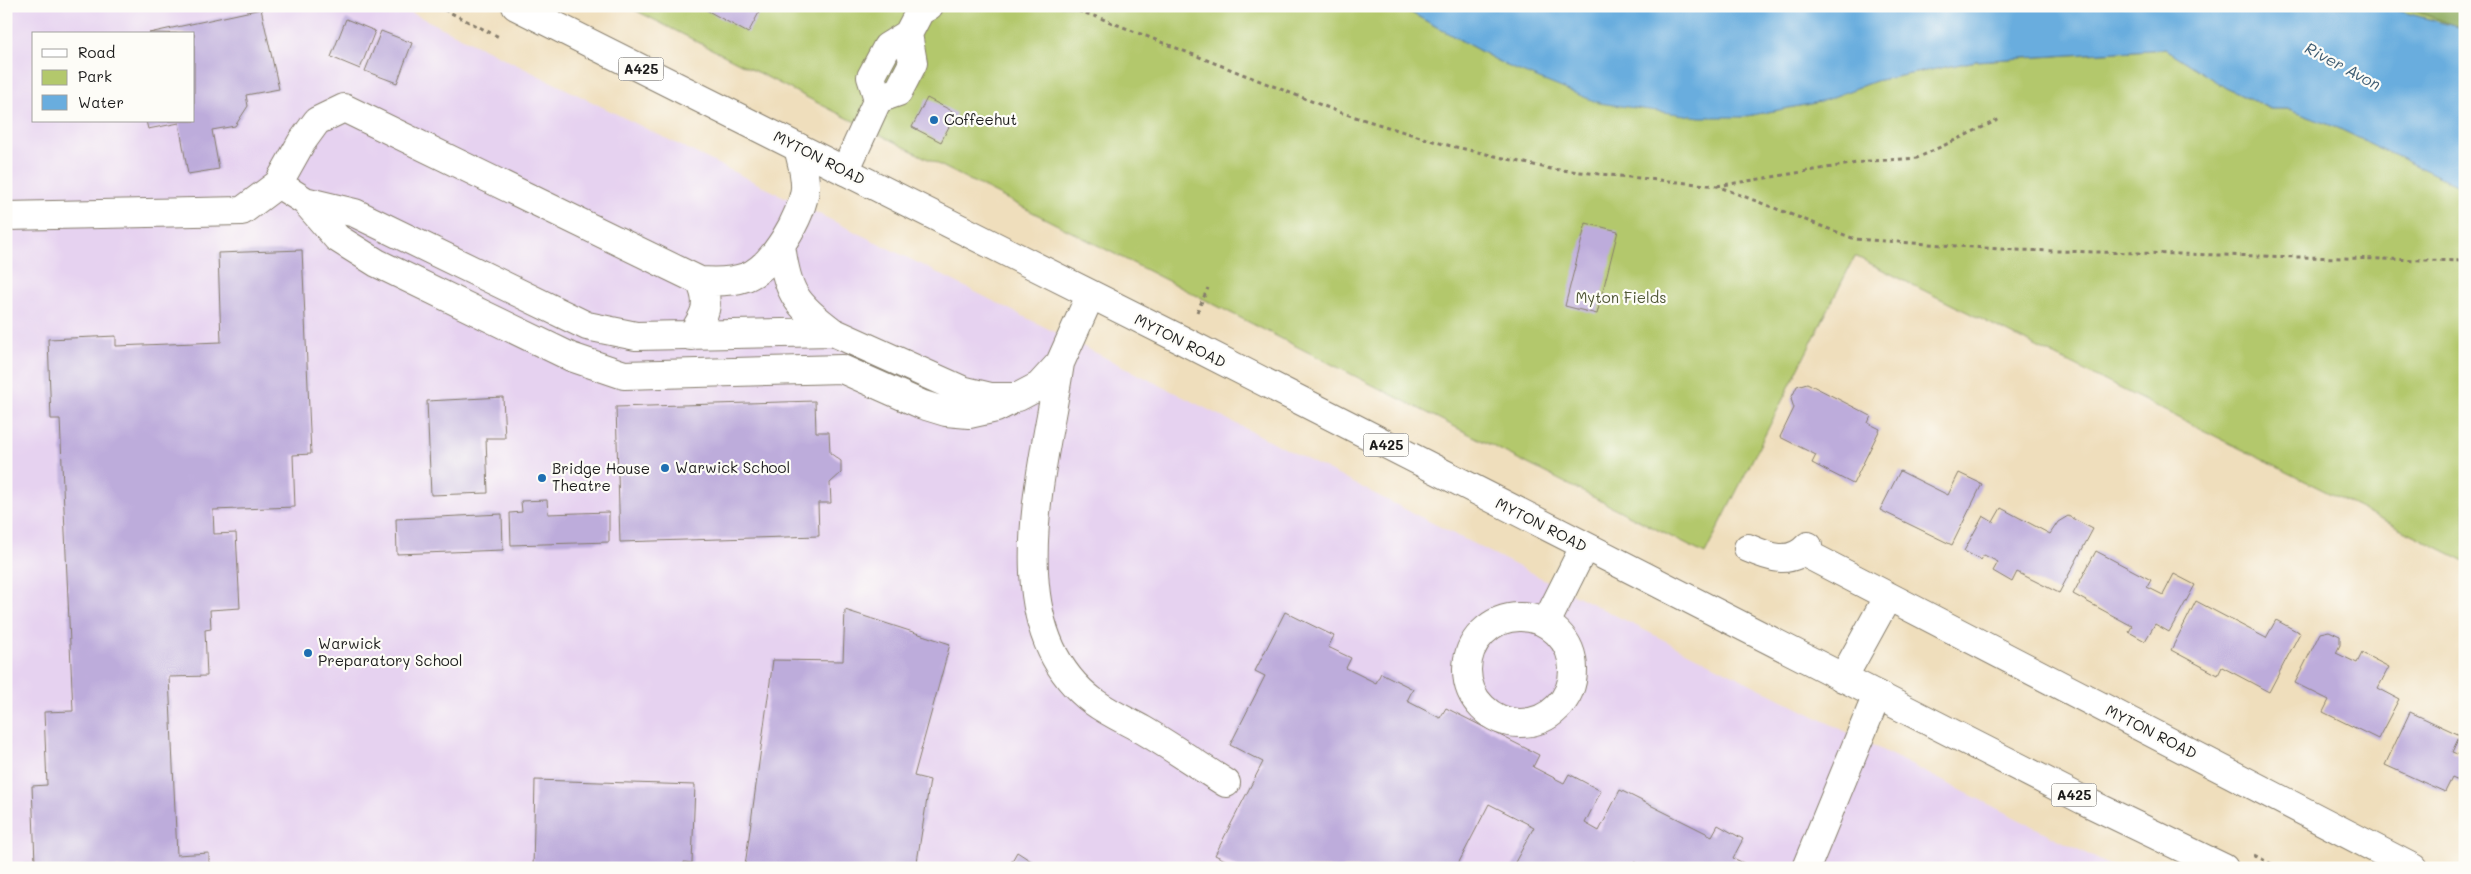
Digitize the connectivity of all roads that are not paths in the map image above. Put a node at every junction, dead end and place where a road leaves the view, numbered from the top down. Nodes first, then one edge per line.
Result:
1 (516, 6) edge
2 (929, 6) edge
3 (798, 147) junction
4 (844, 171) junction
5 (278, 184) junction
6 (305, 201) junction
7 (6, 216) edge
8 (781, 245) junction
9 (700, 282) junction
10 (1090, 296) junction
11 (833, 332) junction
12 (691, 336) junction
13 (1060, 362) junction
14 (1018, 397) junction
15 (1584, 547) junction
16 (1748, 548) dead end
17 (1888, 596) junction
18 (1546, 623) dead end
19 (1843, 678) junction
20 (1877, 695) junction
21 (1226, 783) dead end
22 (1806, 868) edge
23 (2224, 868) edge
24 (2413, 868) edge

1 - 3 main road, MYTON ROAD / A425
2 - 4 main road
3 - 4 main road, MYTON ROAD / A425
3 - 8 main road
4 - 10 main road, MYTON ROAD / A425
5 - 6 main road
5 - 7 main road
5 - 9 main road
6 - 12 main road
6 - 14 main road
8 - 9 main road
8 - 11 main road
9 - 12 main road
10 - 13 main road
10 - 15 main road, MYTON ROAD / A425
11 - 12 main road
11 - 14 main road
13 - 14 main road
13 - 21 main road
15 - 18 main road
15 - 19 main road, MYTON ROAD / A425
16 - 17 main road, MYTON ROAD
17 - 19 main road
17 - 24 main road, MYTON ROAD
19 - 20 main road, MYTON ROAD / A425
20 - 22 main road
20 - 23 main road, MYTON ROAD / A425

